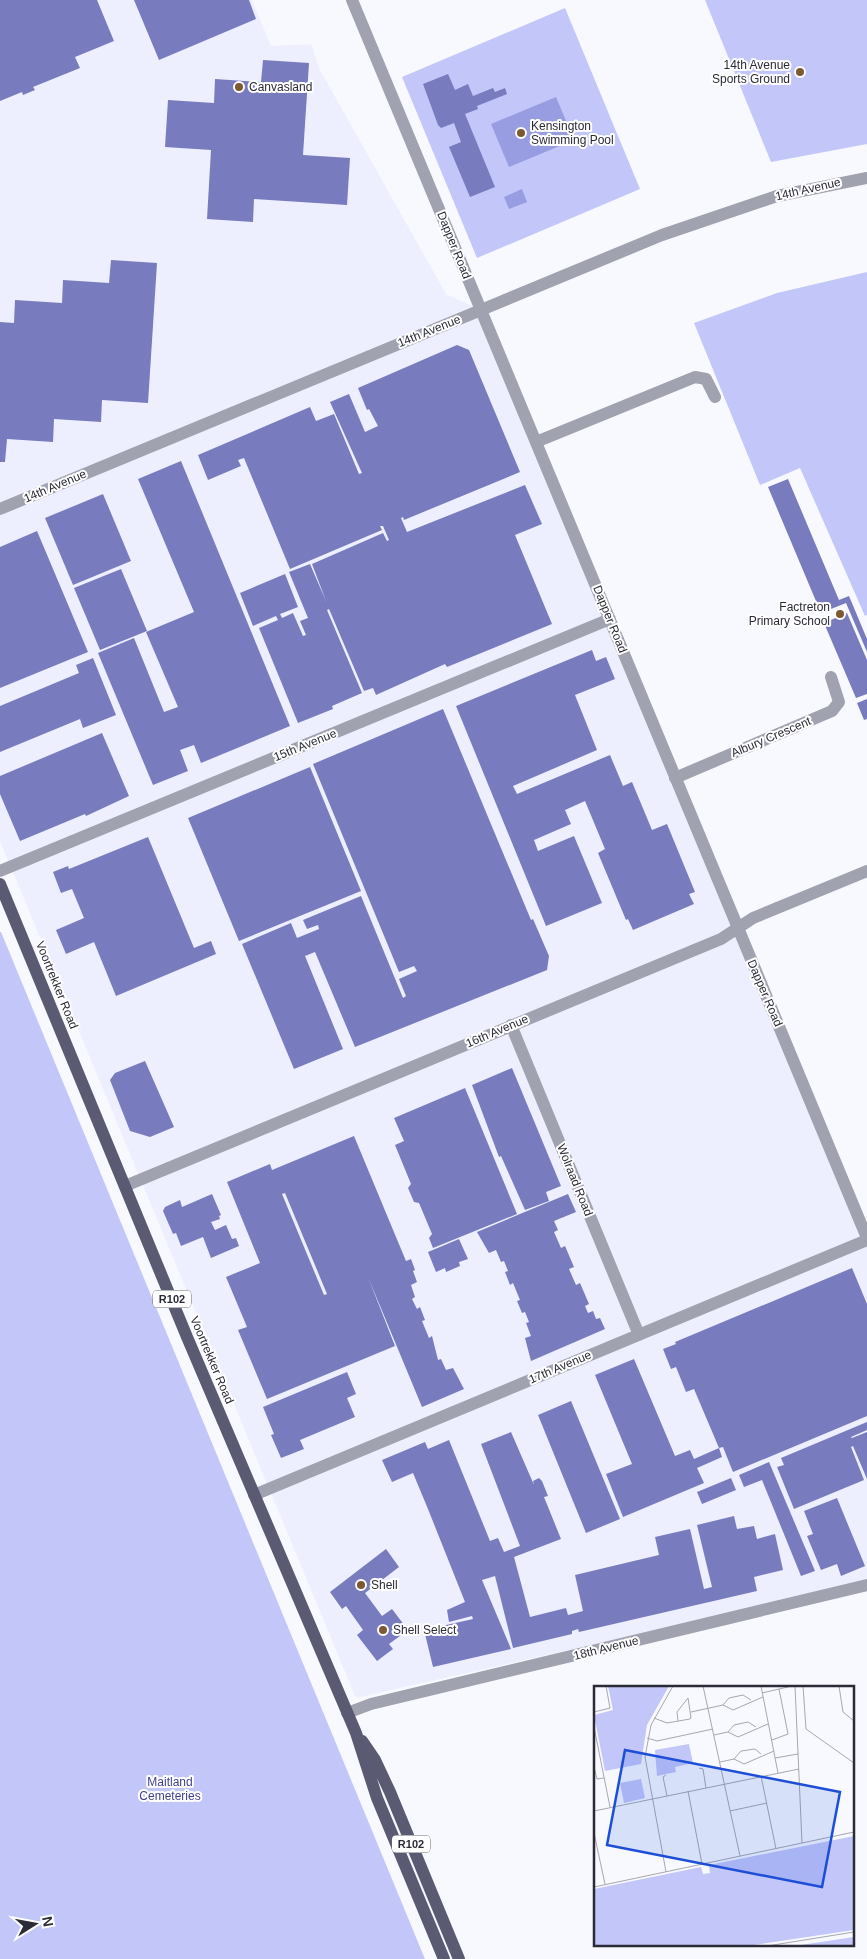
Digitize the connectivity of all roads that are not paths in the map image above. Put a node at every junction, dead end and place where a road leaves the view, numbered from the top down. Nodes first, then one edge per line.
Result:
1 (352, 0) edge
2 (867, 178) edge
3 (481, 310) junction
4 (715, 398) dead end
5 (536, 442) junction
6 (0, 509) edge
7 (610, 619) junction
8 (831, 678) dead end
9 (675, 778) junction
10 (0, 871) edge
11 (867, 871) edge
12 (0, 884) edge
13 (738, 928) junction
14 (511, 1025) junction
15 (125, 1186) junction
16 (867, 1239) edge
17 (639, 1335) junction
18 (254, 1495) junction
19 (867, 1585) edge
20 (347, 1713) junction
21 (356, 1733) junction
22 (444, 1959) edge
23 (459, 1959) edge

1 - 3 street, Dapper Road
2 - 3 street, 14th Avenue
3 - 5 street, Dapper Road
3 - 6 street, 14th Avenue
4 - 5 street
5 - 7 street, Dapper Road
7 - 9 street, Dapper Road
7 - 10 street, 15th Avenue
8 - 9 street, Albury Crescent
9 - 13 street, Dapper Road
11 - 13 street, 16th Avenue
12 - 15 main road, Voortrekker Road / R102
13 - 14 street, 16th Avenue
13 - 16 street, Dapper Road
14 - 15 street, 16th Avenue
14 - 17 street, Wolraad Road
15 - 18 main road, Voortrekker Road / R102
16 - 17 street, 17th Avenue
17 - 18 street, 17th Avenue
18 - 20 main road, Voortrekker Road / R102
19 - 20 street, 18th Avenue
20 - 21 main road, Voortrekker Road / R102
21 - 22 main road, Voortrekker Road / R102
21 - 23 main road, Voortrekker Road / R102

